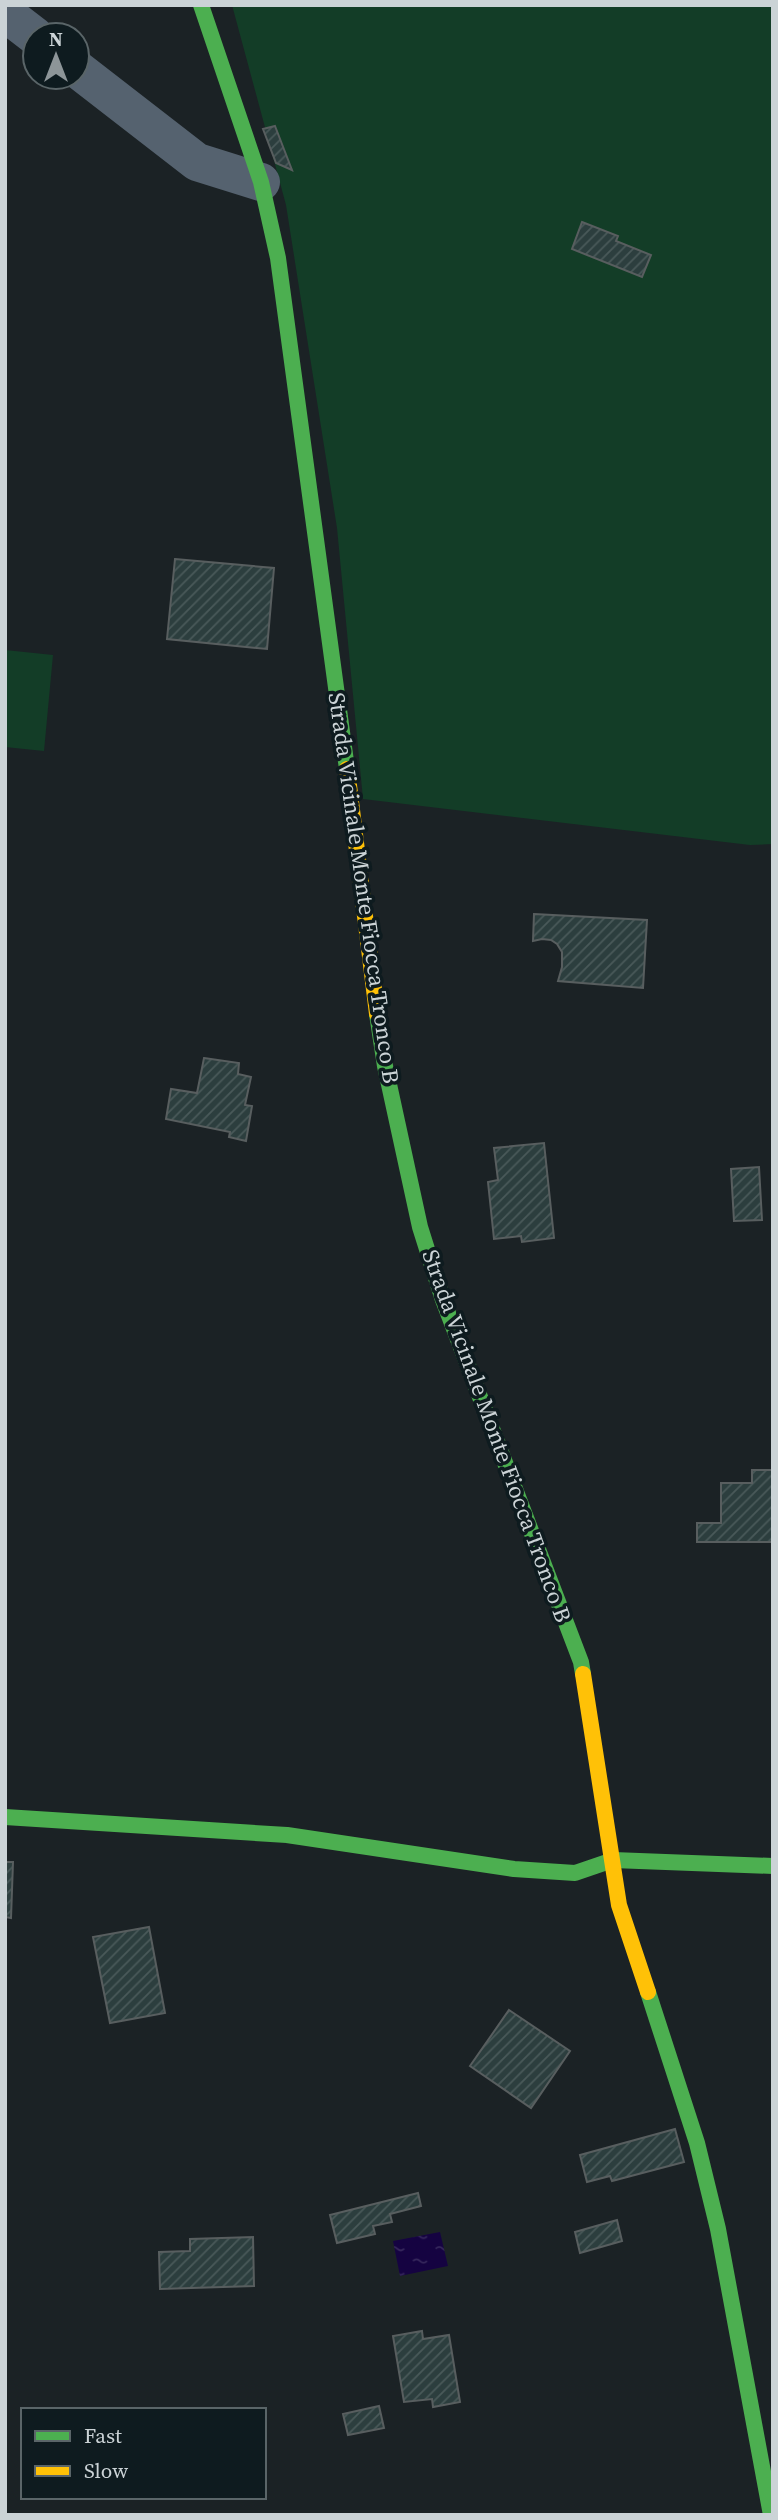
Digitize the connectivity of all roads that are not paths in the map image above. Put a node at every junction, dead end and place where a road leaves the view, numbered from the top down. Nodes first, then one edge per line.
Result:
1 (201, 5) edge
2 (5, 13) edge
3 (21, 25) edge
4 (91, 80) edge
5 (261, 182) junction
6 (5, 1817) edge
7 (613, 1860) junction
8 (773, 1866) edge
9 (771, 2515) edge

1 - 5 street, Strada Vicinale Monte Fiocca Tronco B
2 - 3 street
4 - 5 street
5 - 7 street, Strada Vicinale Monte Fiocca Tronco B
6 - 7 street
7 - 8 street
7 - 9 street, Strada Vicinale Monte Fiocca Tronco B

